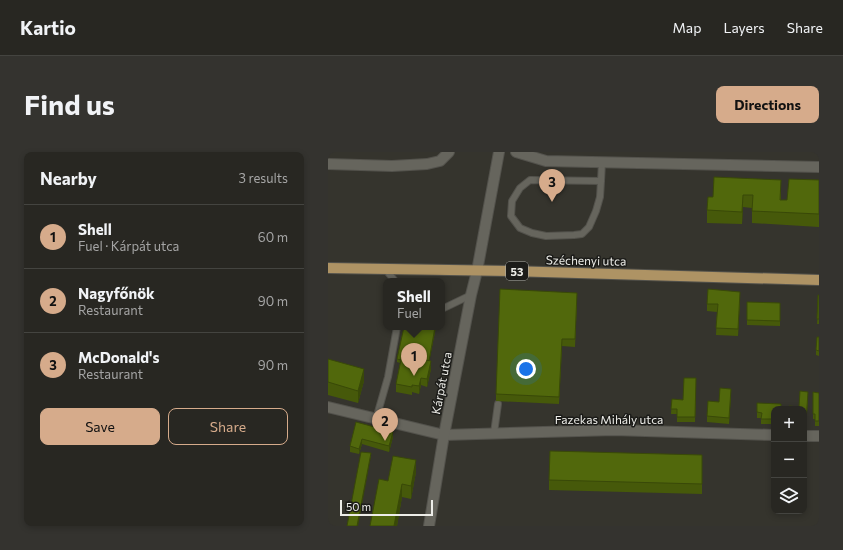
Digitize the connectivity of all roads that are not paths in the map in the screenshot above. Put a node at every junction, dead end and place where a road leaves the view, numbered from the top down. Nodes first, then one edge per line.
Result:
1 (449, 152) edge
2 (499, 152) edge
3 (516, 152) edge
4 (552, 152) edge
5 (546, 161) junction
6 (602, 162) junction
7 (328, 164) edge
8 (819, 167) edge
9 (601, 181) junction
10 (328, 268) edge
11 (386, 270) junction
12 (477, 271) junction
13 (393, 278) edge
14 (819, 280) edge
15 (471, 295) junction
16 (445, 307) edge
17 (397, 330) edge
18 (498, 404) edge
19 (328, 407) edge
20 (376, 419) junction
21 (494, 433) junction
22 (444, 435) junction
23 (771, 435) edge
24 (807, 436) edge
25 (819, 436) edge
26 (430, 526) edge

1 - 7 street
2 - 12 street, Kárpát utca
3 - 5 street
4 - 5 street
5 - 6 street
6 - 8 street
6 - 9 lane
9 - 9 lane
10 - 11 main road, Széchenyi utca / 53
11 - 12 main road, Széchenyi utca / 53
11 - 13 lane
12 - 14 main road, Széchenyi utca / 53
12 - 15 street, Kárpát utca
15 - 16 lane
15 - 22 street, Kárpát utca
17 - 20 lane
18 - 21 lane
19 - 20 street, Fazekas Mihály utca
20 - 22 street, Fazekas Mihály utca
21 - 22 street, Fazekas Mihály utca
21 - 23 street, Fazekas Mihály utca
22 - 26 street, Kárpát utca
24 - 25 street

